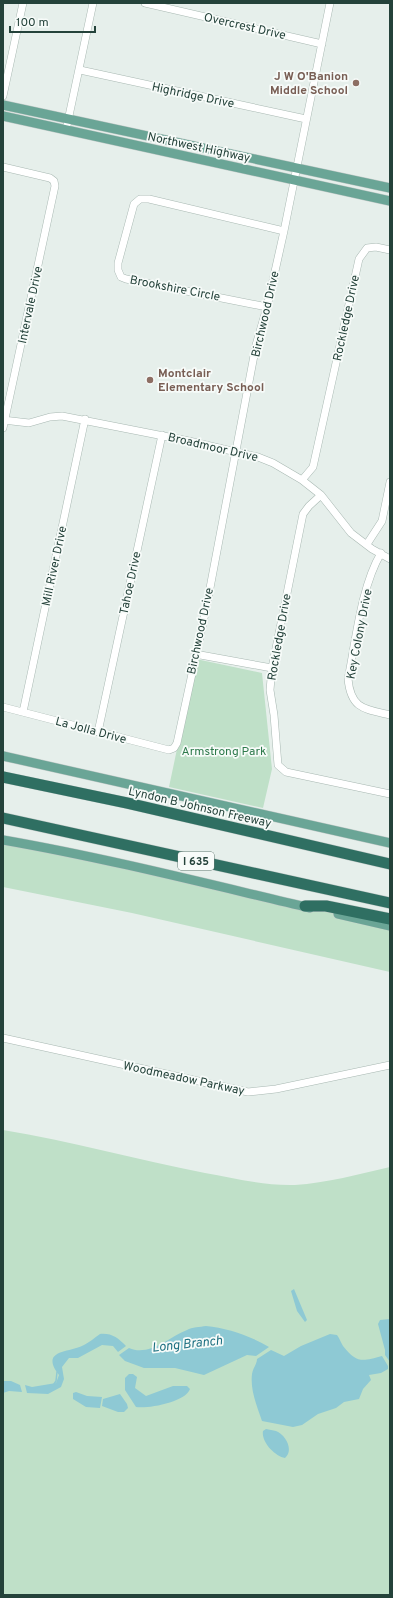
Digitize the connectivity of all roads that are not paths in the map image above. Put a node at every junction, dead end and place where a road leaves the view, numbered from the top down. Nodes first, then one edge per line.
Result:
1 (23, 3) edge
2 (93, 3) edge
3 (145, 3) edge
4 (330, 3) edge
5 (322, 44) junction
6 (6, 70) edge
7 (80, 70) junction
8 (3, 96) edge
9 (3, 104) edge
10 (3, 116) edge
11 (69, 118) junction
12 (306, 119) junction
13 (66, 130) junction
14 (3, 167) edge
15 (296, 167) junction
16 (293, 180) junction
17 (390, 188) edge
18 (390, 201) edge
19 (284, 231) junction
20 (390, 250) edge
21 (267, 307) junction
22 (85, 419) junction
23 (4, 423) edge
24 (162, 436) junction
25 (236, 453) junction
26 (302, 480) junction
27 (390, 482) edge
28 (320, 495) junction
29 (367, 544) junction
30 (381, 553) junction
31 (390, 558) edge
32 (195, 654) junction
33 (272, 668) junction
34 (3, 707) edge
35 (23, 712) junction
36 (390, 715) edge
37 (98, 732) junction
38 (177, 743) joint
39 (3, 756) edge
40 (3, 777) edge
41 (390, 794) edge
42 (3, 818) edge
43 (3, 840) edge
44 (390, 843) edge
45 (390, 864) edge
46 (390, 903) edge
47 (305, 906) junction
48 (390, 919) edge
49 (390, 926) edge
50 (3, 1038) edge
51 (390, 1065) edge

1 - 6 street
2 - 7 street
3 - 5 street, Overcrest Drive
4 - 5 street, Birchwood Drive
5 - 12 street, Birchwood Drive
6 - 8 street
7 - 11 street
7 - 12 street, Highridge Drive
9 - 11 main road, Northwest Highway
10 - 13 main road, Northwest Highway
11 - 13 street
11 - 15 main road, Northwest Highway
12 - 15 street, Birchwood Drive
13 - 16 main road, Northwest Highway
14 - 23 street, Intervale Drive
15 - 16 street, Birchwood Drive
15 - 17 main road, Northwest Highway
16 - 18 main road, Northwest Highway
16 - 19 street, Birchwood Drive
19 - 21 street, Birchwood Drive
19 - 21 street, Brookshire Circle
20 - 26 street, Rockledge Drive
21 - 25 street, Birchwood Drive
22 - 23 street, Broadmoor Drive
22 - 24 street, Broadmoor Drive
22 - 35 street, Mill River Drive
24 - 25 street, Broadmoor Drive
24 - 37 street, Tahoe Drive
25 - 26 street, Broadmoor Drive
25 - 32 street, Birchwood Drive
26 - 28 street, Broadmoor Drive
27 - 29 street
28 - 29 street, Broadmoor Drive
28 - 33 street, Rockledge Drive
29 - 30 street, Broadmoor Drive
30 - 31 street, Broadmoor Drive
30 - 36 street, Key Colony Drive
32 - 33 street
32 - 38 street, Birchwood Drive
33 - 41 street, Rockledge Drive
34 - 35 street, La Jolla Drive
35 - 37 street, La Jolla Drive
37 - 38 street, La Jolla Drive
39 - 44 main road, Lyndon B Johnson Freeway
40 - 45 highway, Lyndon B Johnson Freeway
42 - 46 highway, I 635
43 - 47 main road
47 - 48 highway
47 - 49 main road
50 - 51 street, Woodmeadow Parkway

